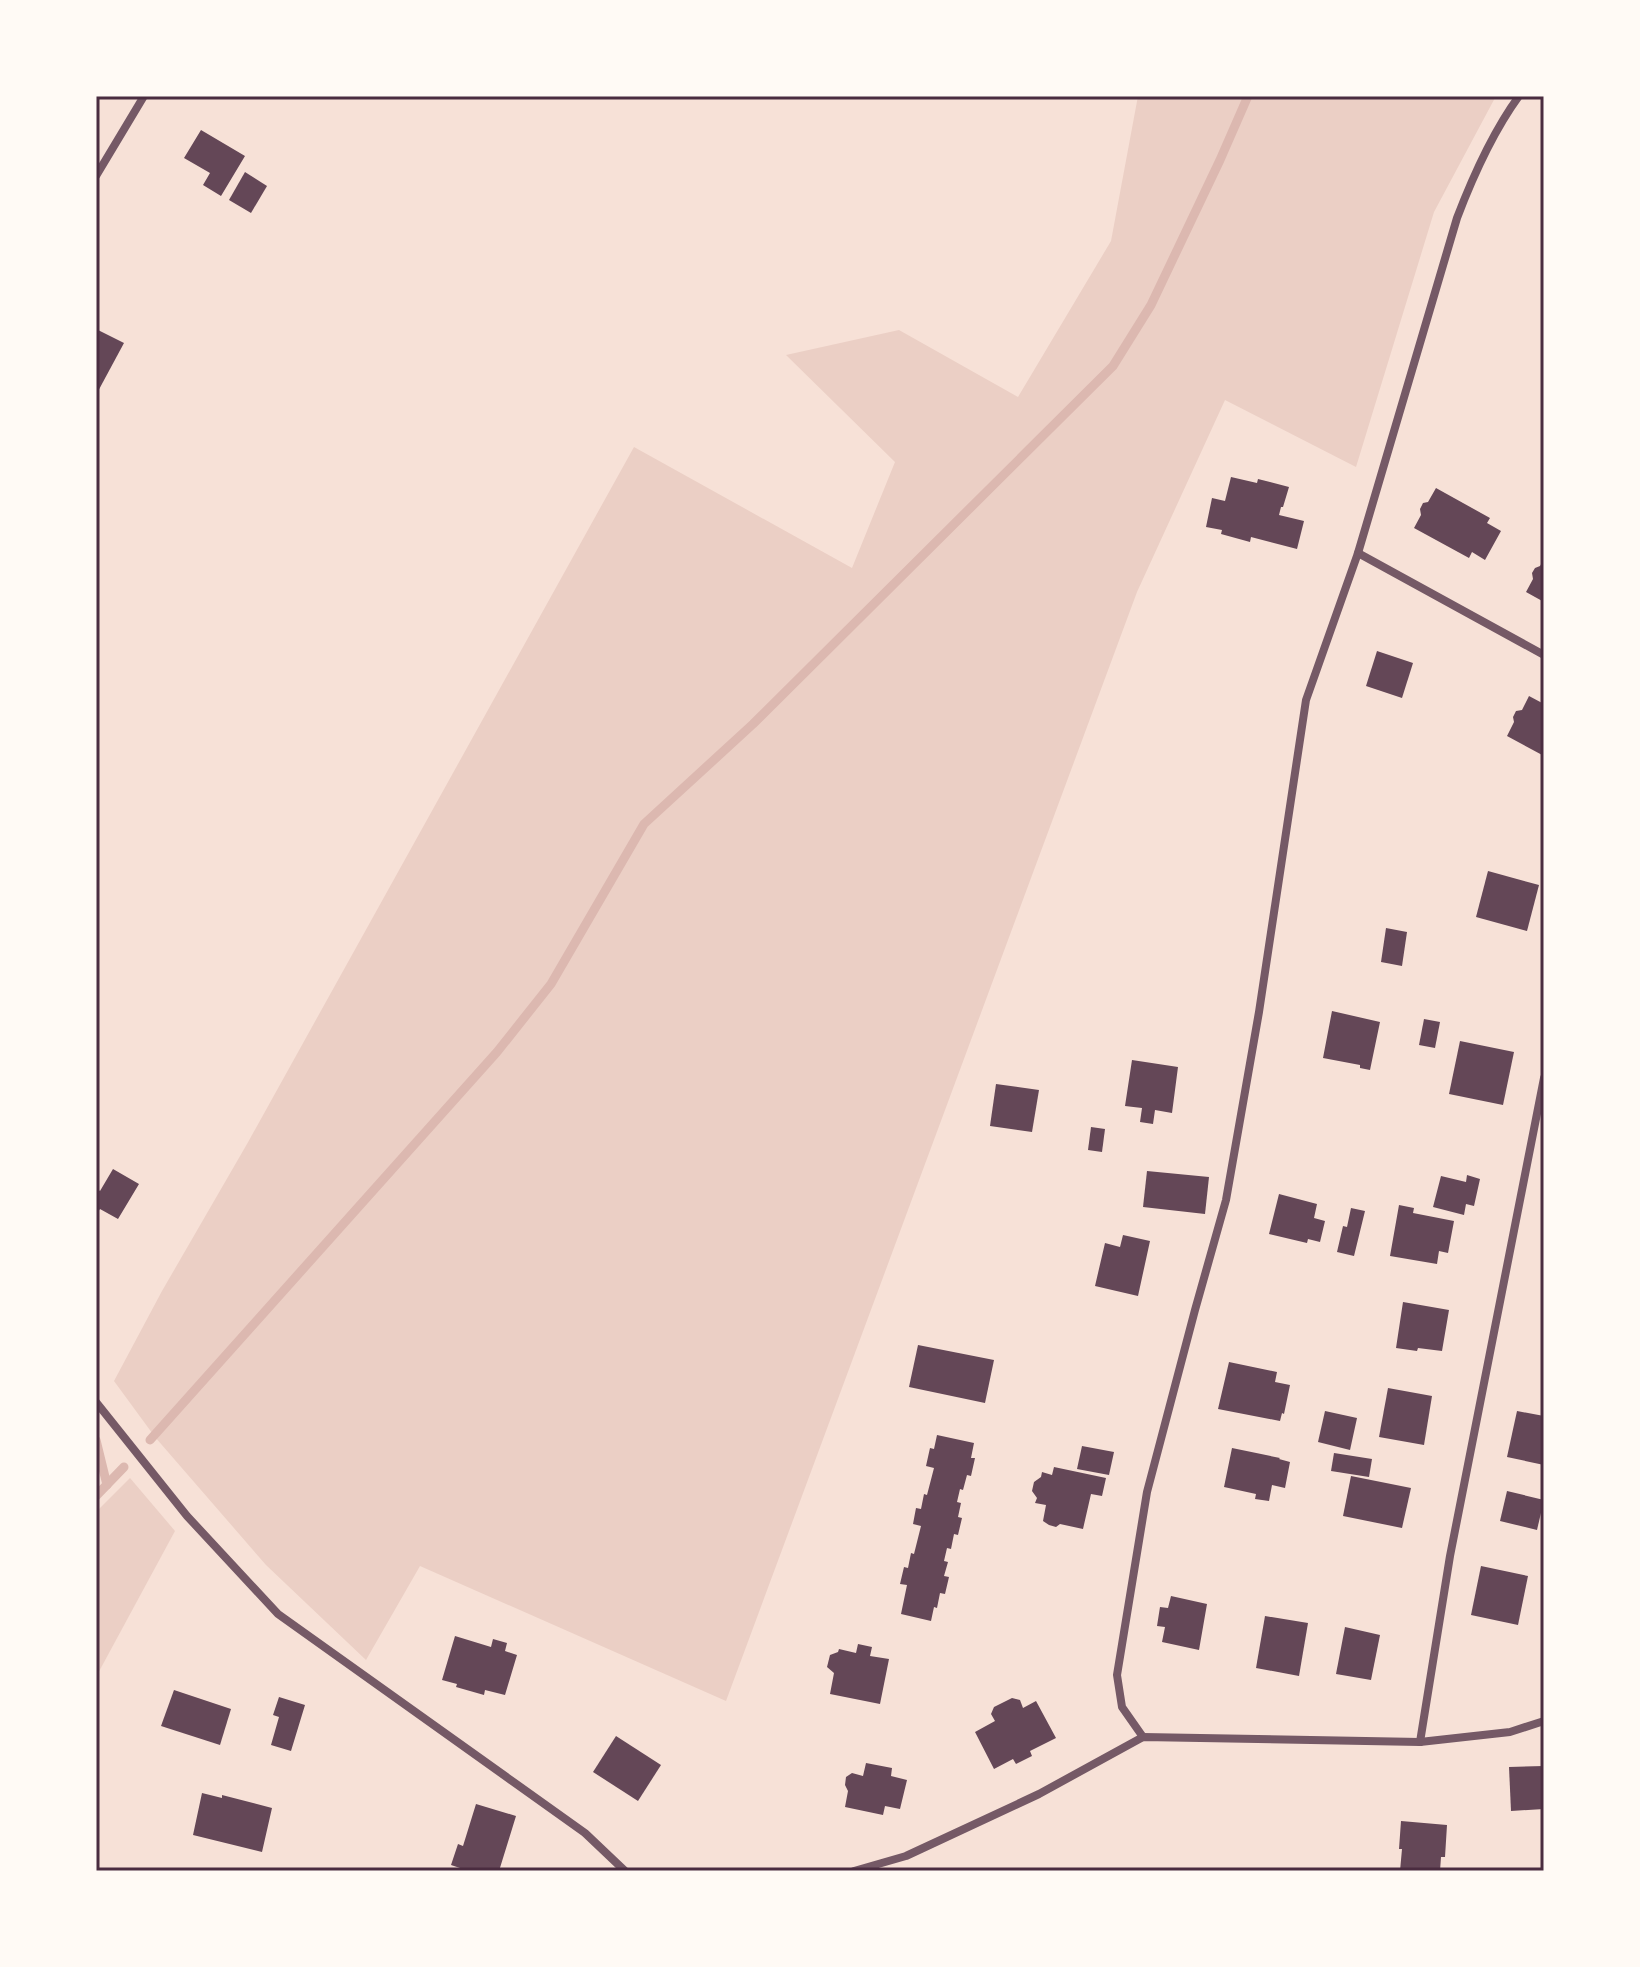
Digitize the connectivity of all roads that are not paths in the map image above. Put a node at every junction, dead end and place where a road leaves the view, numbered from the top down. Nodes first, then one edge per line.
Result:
1 (144, 96) edge
2 (1519, 96) edge
3 (96, 176) edge
4 (1358, 553) junction
5 (1544, 655) edge
6 (1544, 1078) edge
7 (96, 1402) edge
8 (1544, 1721) edge
9 (1143, 1737) junction
10 (1420, 1742) junction
11 (625, 1871) edge
12 (854, 1871) edge

1 - 3 street
2 - 4 street
4 - 5 street
4 - 9 street
6 - 10 street
7 - 11 street
8 - 10 street
9 - 10 street
9 - 12 street

